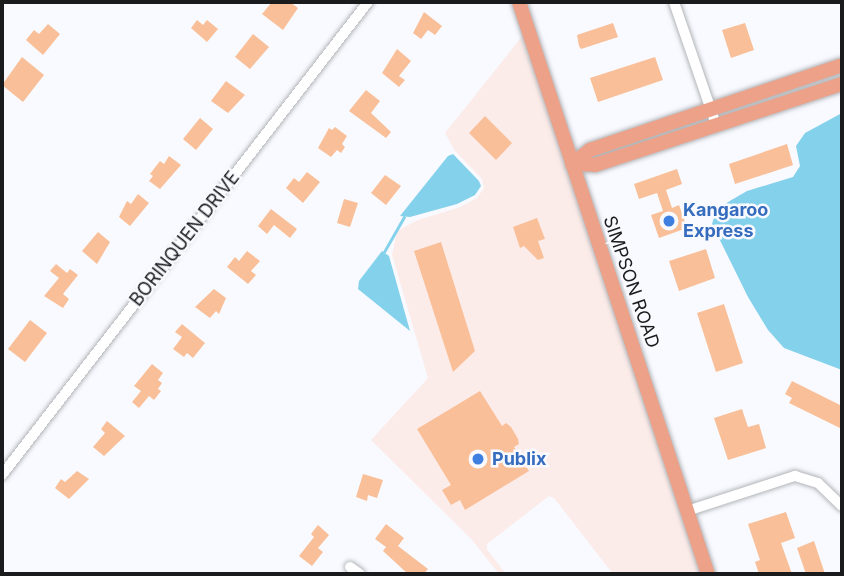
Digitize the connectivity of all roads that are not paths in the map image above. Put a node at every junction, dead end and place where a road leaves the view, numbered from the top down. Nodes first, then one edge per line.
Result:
1 (368, 2) edge
2 (519, 2) edge
3 (674, 2) edge
4 (842, 65) edge
5 (842, 83) edge
6 (710, 108) junction
7 (716, 125) junction
8 (572, 164) junction
9 (2, 475) edge
10 (842, 506) edge
11 (687, 511) junction
12 (708, 574) edge

1 - 9 street, BORINQUEN DRIVE
2 - 8 main road, SIMPSON ROAD
3 - 6 street
4 - 6 main road
5 - 7 main road
6 - 7 street
6 - 8 main road
7 - 8 main road
8 - 11 main road, SIMPSON ROAD
10 - 11 street
11 - 12 main road, SIMPSON ROAD

